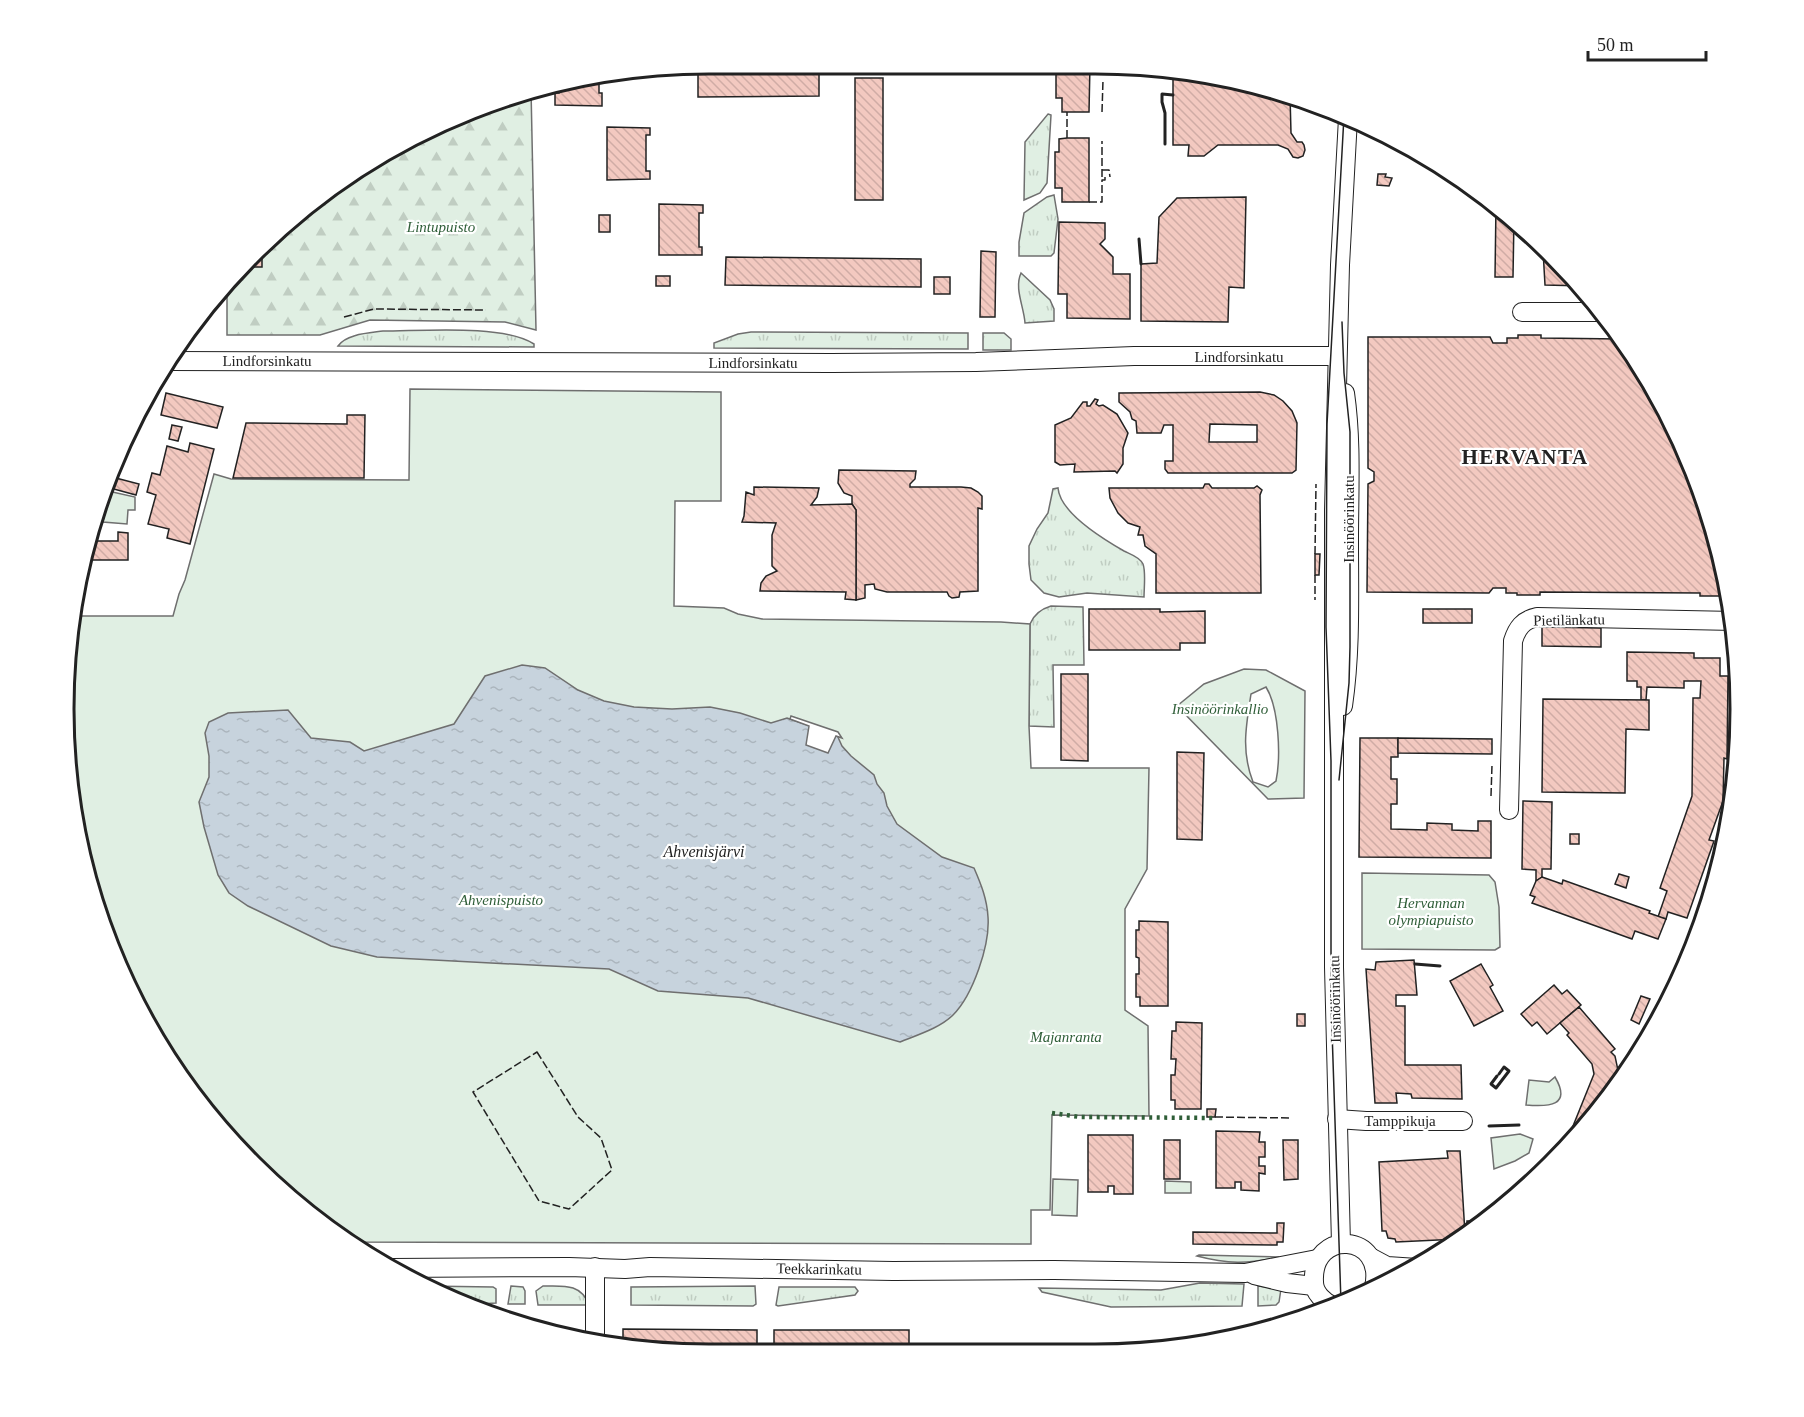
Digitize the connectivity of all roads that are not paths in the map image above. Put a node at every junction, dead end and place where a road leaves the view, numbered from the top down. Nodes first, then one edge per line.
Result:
1 (1348, 126) edge
2 (1522, 312) dead end
3 (1591, 312) edge
4 (1337, 356) junction
5 (178, 361) edge
6 (1724, 621) edge
7 (1509, 810) dead end
8 (1337, 1119) junction
9 (1463, 1121) dead end
10 (1341, 1244) junction
11 (1372, 1258) junction
12 (1317, 1259) junction
13 (594, 1267) junction
14 (1397, 1267) edge
15 (409, 1268) edge
16 (1245, 1272) junction
17 (1375, 1278) edge
18 (1314, 1286) junction
19 (1325, 1300) edge
20 (595, 1333) edge

1 - 4 street, Insinöörinkatu
2 - 3 street
4 - 5 street, Lindforsinkatu
4 - 8 street, Insinöörinkatu
6 - 7 street, Pietilänkatu
8 - 9 street, Tamppikuja
8 - 10 street, Insinöörinkatu
10 - 11 street
10 - 12 street
11 - 14 street
11 - 17 street
12 - 16 street, Teekkarinkatu
12 - 18 street
13 - 15 street, Teekkarinkatu
13 - 16 street, Teekkarinkatu
13 - 20 street
16 - 18 street, Teekkarinkatu
18 - 19 street

